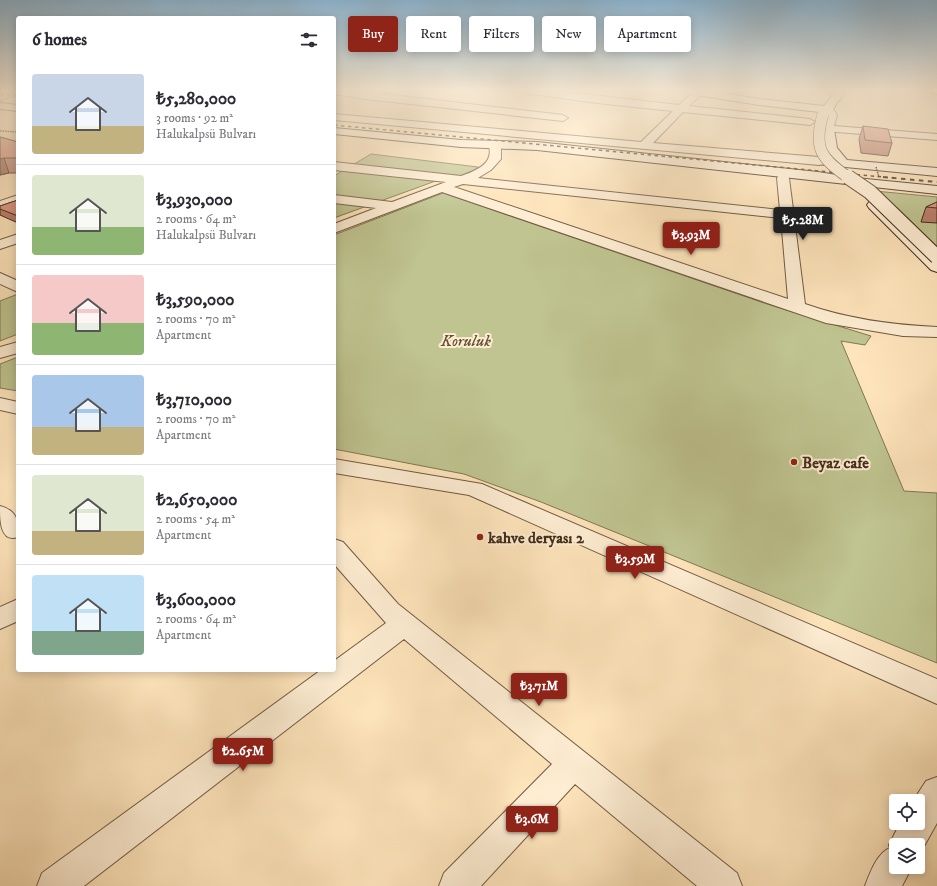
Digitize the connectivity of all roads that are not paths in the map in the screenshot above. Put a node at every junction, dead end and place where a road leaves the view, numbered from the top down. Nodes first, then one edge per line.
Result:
1 (337, 131) edge
2 (492, 131) edge
3 (548, 131) edge
4 (658, 131) edge
5 (819, 131) edge
6 (828, 131) edge
7 (860, 131) edge
8 (543, 136) junction
9 (336, 137) edge
10 (937, 137) edge
11 (643, 146) junction
12 (496, 149) junction
13 (819, 161) joint
14 (844, 163) junction
15 (336, 166) edge
16 (937, 172) edge
17 (783, 178) junction
18 (463, 180) junction
19 (846, 181) junction
20 (444, 188) junction
21 (936, 190) edge
22 (336, 199) edge
23 (16, 200) edge
24 (0, 206) edge
25 (393, 207) junction
26 (787, 215) junction
27 (336, 228) edge
28 (16, 239) edge
29 (0, 245) edge
30 (937, 257) edge
31 (937, 267) edge
32 (0, 278) edge
33 (16, 286) edge
34 (16, 288) edge
35 (0, 295) edge
36 (797, 307) junction
37 (937, 332) edge
38 (16, 348) edge
39 (0, 353) edge
40 (0, 404) edge
41 (16, 408) edge
42 (336, 466) edge
43 (336, 550) edge
44 (16, 610) edge
45 (0, 619) edge
46 (404, 624) junction
47 (937, 692) edge
48 (574, 763) junction
49 (937, 792) edge
50 (910, 838) edge
51 (890, 874) edge
52 (56, 886) edge
53 (457, 886) edge
54 (724, 886) edge
55 (883, 886) edge

1 - 12 main road
2 - 8 street
3 - 8 street
4 - 11 street
5 - 30 main road, bridge
6 - 14 main road
7 - 10 street
8 - 11 street
9 - 12 main road
11 - 13 street
12 - 17 main road
12 - 18 street
12 - 19 main road
13 - 14 main road
14 - 16 main road
15 - 18 street
17 - 19 main road
17 - 26 street
18 - 20 street
18 - 26 street
19 - 21 main road
19 - 31 main road
20 - 25 street
20 - 36 street
22 - 25 street
23 - 24 street
25 - 27 street
26 - 36 street
28 - 29 street
32 - 33 street
34 - 35 street
36 - 37 street
38 - 39 street
40 - 41 street
42 - 47 street
43 - 46 street
44 - 45 street
46 - 48 street
46 - 52 street
48 - 53 street
48 - 54 street
49 - 50 street
51 - 55 street

